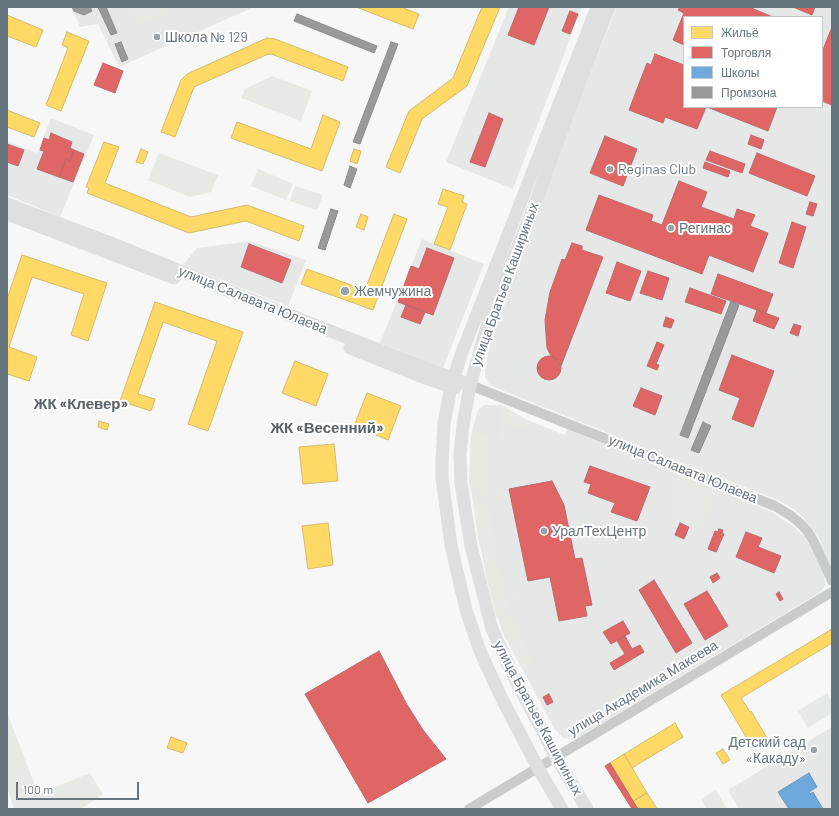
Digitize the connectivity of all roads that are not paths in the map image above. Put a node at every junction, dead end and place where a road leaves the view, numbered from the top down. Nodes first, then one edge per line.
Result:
1 (597, 7) edge
2 (609, 7) edge
3 (7, 204) edge
4 (7, 214) edge
5 (499, 258) junction
6 (511, 263) junction
7 (452, 383) junction
8 (469, 388) junction
9 (832, 581) edge
10 (832, 592) edge
11 (556, 757) junction
12 (538, 768) junction
13 (469, 809) edge
14 (562, 809) edge
15 (587, 809) edge

1 - 5 main road, улица Братьев Кашириных
2 - 6 main road, улица Братьев Кашириных
3 - 7 main road, улица Салавата Юлаева
4 - 7 main road, улица Салавата Юлаева
5 - 6 main road
5 - 7 main road, улица Братьев Кашириных
6 - 8 main road, улица Братьев Кашириных
7 - 8 main road, улица Салавата Юлаева
7 - 12 main road, улица Братьев Кашириных
8 - 9 street, улица Салавата Юлаева
8 - 11 main road, улица Братьев Кашириных
10 - 11 street, улица Академика Макеева
11 - 12 street, улица Академика Макеева
11 - 15 main road, улица Братьев Кашириных
12 - 13 street, улица Академика Макеева
12 - 14 main road, улица Братьев Кашириных

